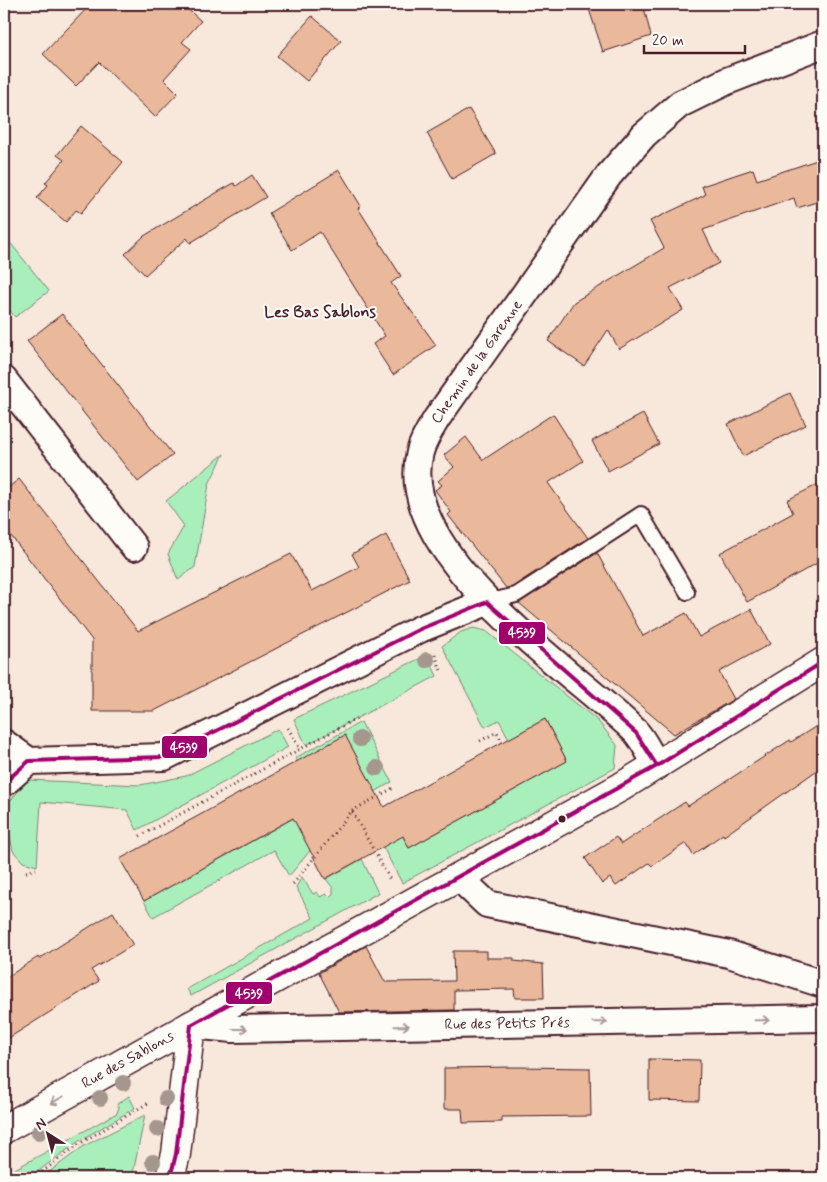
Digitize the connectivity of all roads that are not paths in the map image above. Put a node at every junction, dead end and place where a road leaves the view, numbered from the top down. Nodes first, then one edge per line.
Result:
1 (823, 44) edge
2 (4, 380) edge
3 (134, 546) dead end
4 (686, 592) dead end
5 (487, 602) junction
6 (823, 662) edge
7 (4, 743) edge
8 (29, 761) junction
9 (657, 766) junction
10 (4, 783) edge
11 (463, 875) junction
12 (823, 984) edge
13 (823, 1018) edge
14 (191, 1025) junction
15 (4, 1129) edge
16 (170, 1178) edge

1 - 5 street, Chemin de la Garenne
2 - 3 street
4 - 5 lane
5 - 8 street
5 - 9 street, Chemin de la Garenne
6 - 9 street, Rue des Sablons
7 - 8 street
8 - 10 street
9 - 11 street, Rue des Sablons
11 - 12 street
11 - 14 street, Rue des Sablons
14 -> 13 street, Rue des Petits Prés
14 -> 15 street, Rue des Sablons
14 - 16 street

